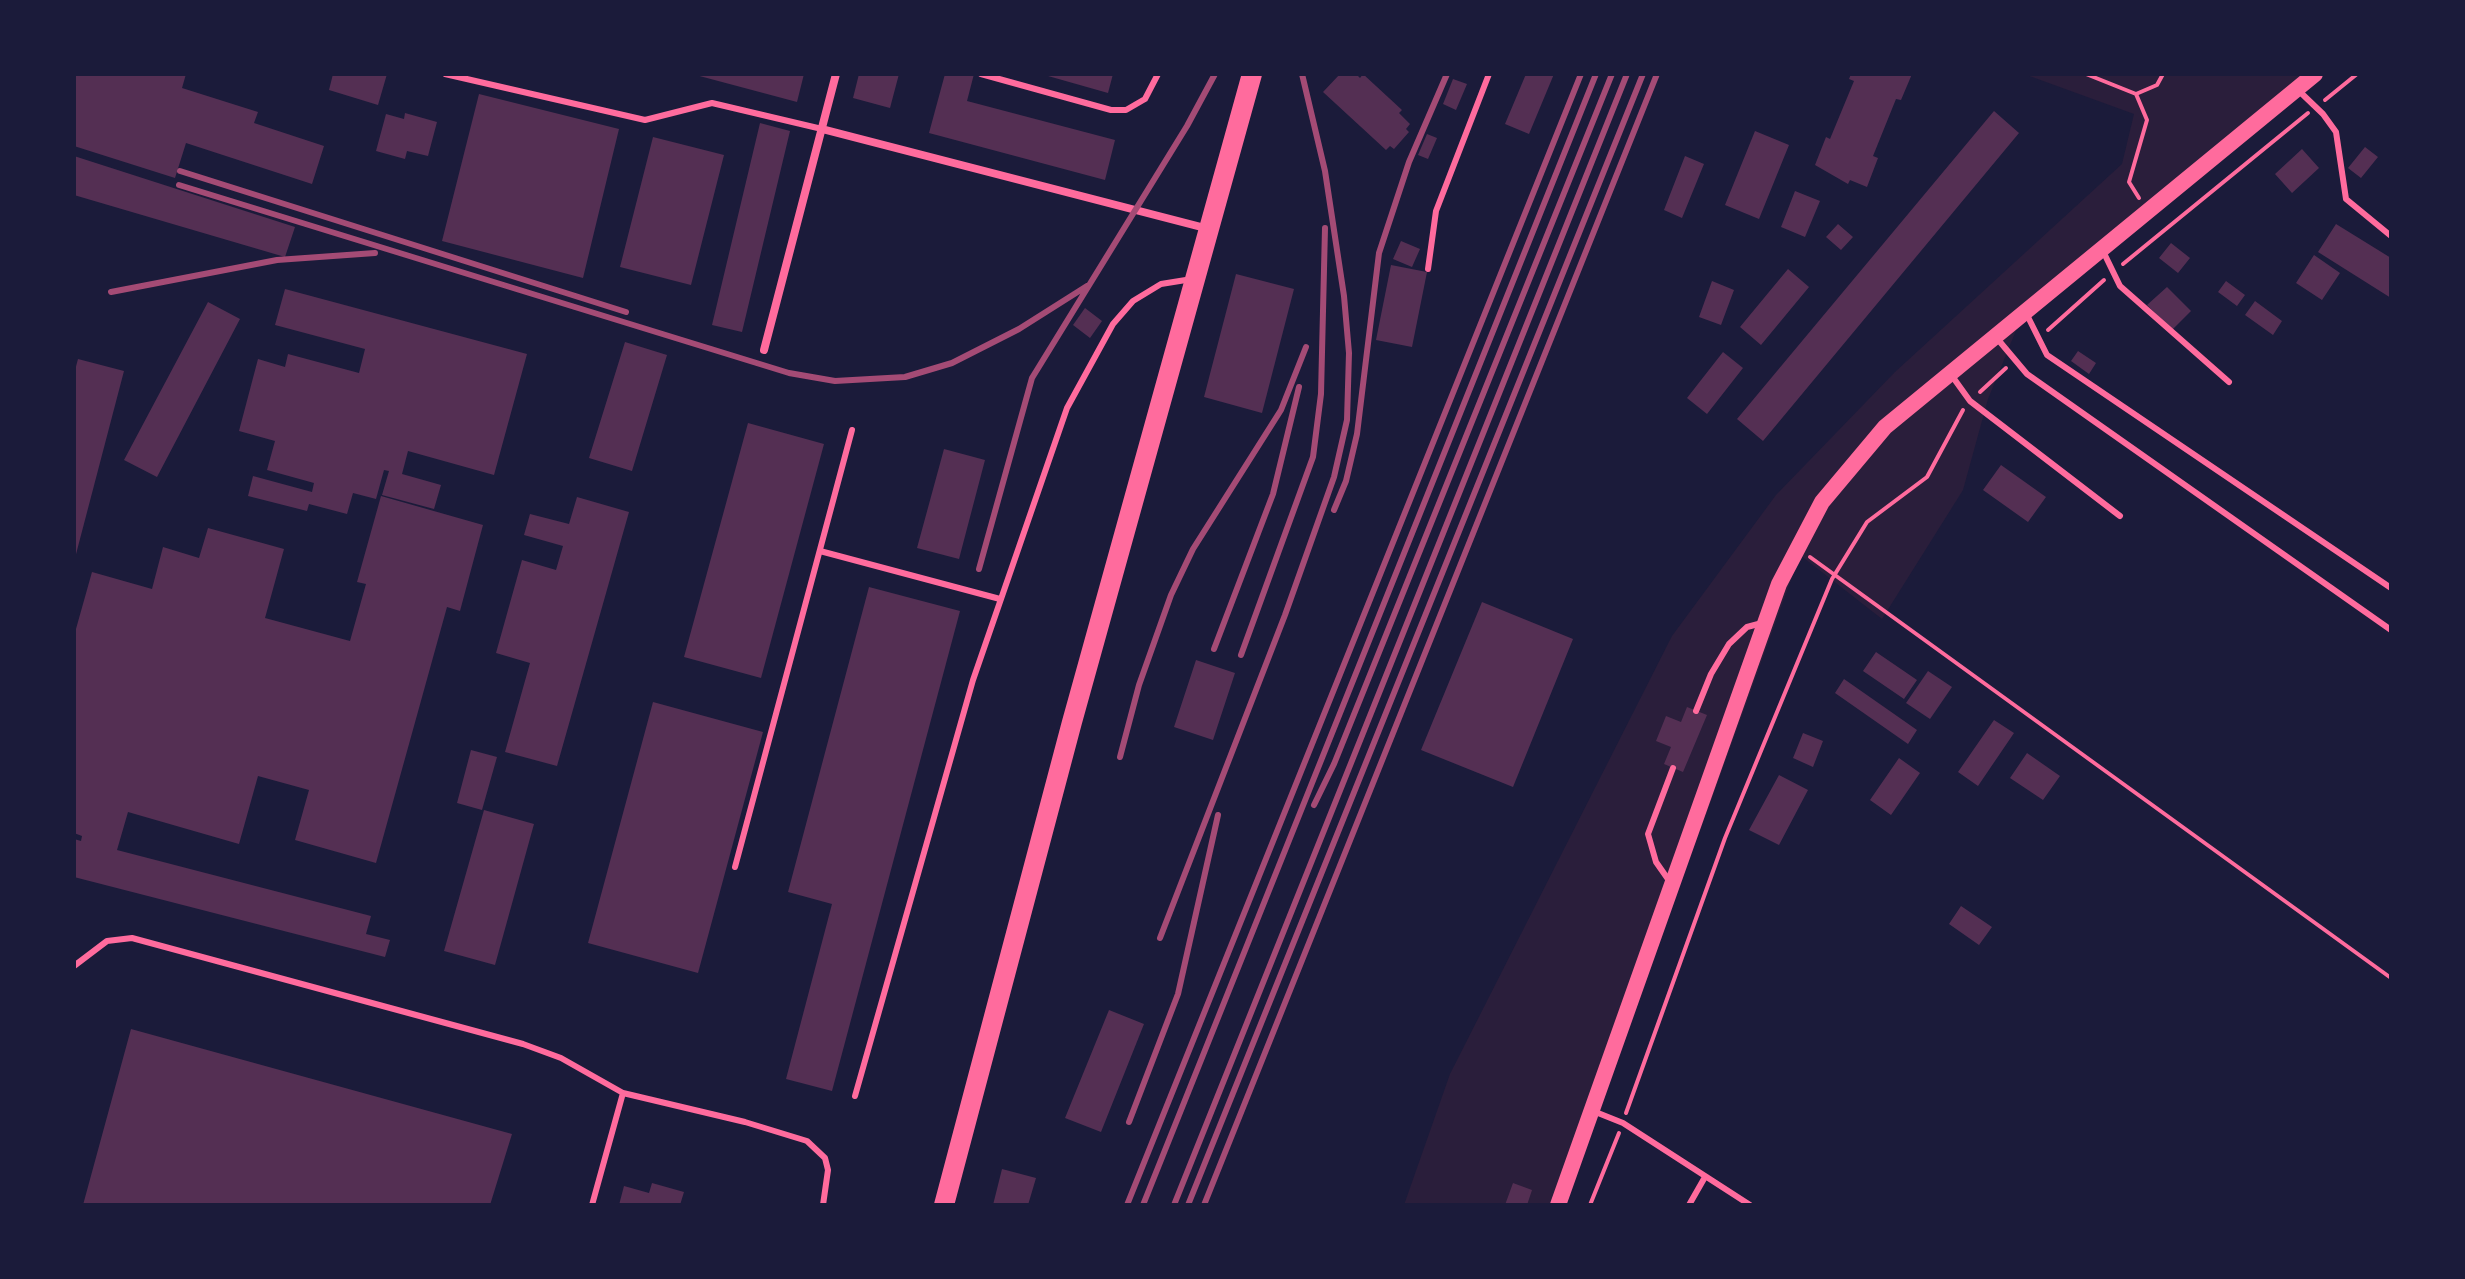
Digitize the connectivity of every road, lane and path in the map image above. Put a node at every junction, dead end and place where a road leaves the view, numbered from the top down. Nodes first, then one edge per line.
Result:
1 (445, 74) edge
2 (836, 74) edge
3 (981, 74) edge
4 (1158, 74) edge
5 (1252, 74) edge
6 (1489, 74) edge
7 (2086, 74) edge
8 (2163, 74) edge
9 (2315, 74) edge
10 (2357, 74) edge
11 (2297, 89) junction
12 (2136, 94) junction
13 (822, 129) junction
14 (2147, 212) junction
15 (1210, 230) junction
16 (2391, 236) edge
17 (2102, 249) junction
18 (1428, 269) dead end
19 (2115, 271) junction
20 (1196, 279) junction
21 (2025, 312) junction
22 (1995, 336) junction
23 (2037, 340) junction
24 (764, 350) dead end
25 (2013, 362) junction
26 (1950, 373) junction
27 (2229, 382) dead end
28 (1970, 401) junction
29 (852, 430) dead end
30 (2120, 516) dead end
31 (1798, 548) junction
32 (820, 551) junction
33 (2391, 588) edge
34 (1000, 599) junction
35 (1766, 622) junction
36 (2391, 630) edge
37 (1696, 711) dead end
38 (1673, 768) dead end
39 (735, 867) dead end
40 (1673, 886) junction
41 (74, 966) edge
42 (2391, 978) edge
43 (623, 1093) junction
44 (855, 1096) dead end
45 (1593, 1111) junction
46 (1623, 1123) junction
47 (1705, 1177) junction
48 (592, 1205) edge
49 (823, 1205) edge
50 (944, 1205) edge
51 (1558, 1205) edge
52 (1590, 1205) edge
53 (1689, 1205) edge
54 (1750, 1205) edge

1 - 13 lane
2 - 13 street
3 - 4 lane
5 - 15 main road
6 - 18 lane
7 - 12 path
8 - 12 path
9 - 11 main road
10 - 19 path
11 - 14 main road
11 - 16 lane
12 - 14 path
13 - 15 street
13 - 24 street
14 - 17 main road
15 - 20 main road
17 - 19 lane
17 - 21 main road
19 - 23 path
19 - 27 lane
20 - 34 lane
20 - 50 main road
21 - 22 main road
21 - 23 lane
22 - 25 lane
22 - 26 main road
23 - 33 lane
25 - 28 path
25 - 36 lane
26 - 28 lane
26 - 31 main road
28 - 30 lane
28 - 46 path
29 - 32 lane
31 - 35 main road
31 - 42 path
32 - 34 lane
32 - 39 lane
34 - 44 lane
35 - 37 lane
35 - 40 main road
38 - 40 lane
40 - 45 main road
41 - 43 lane
43 - 48 lane
43 - 49 lane
45 - 46 lane
45 - 51 main road
46 - 47 lane
46 - 52 path
47 - 53 lane
47 - 54 lane

